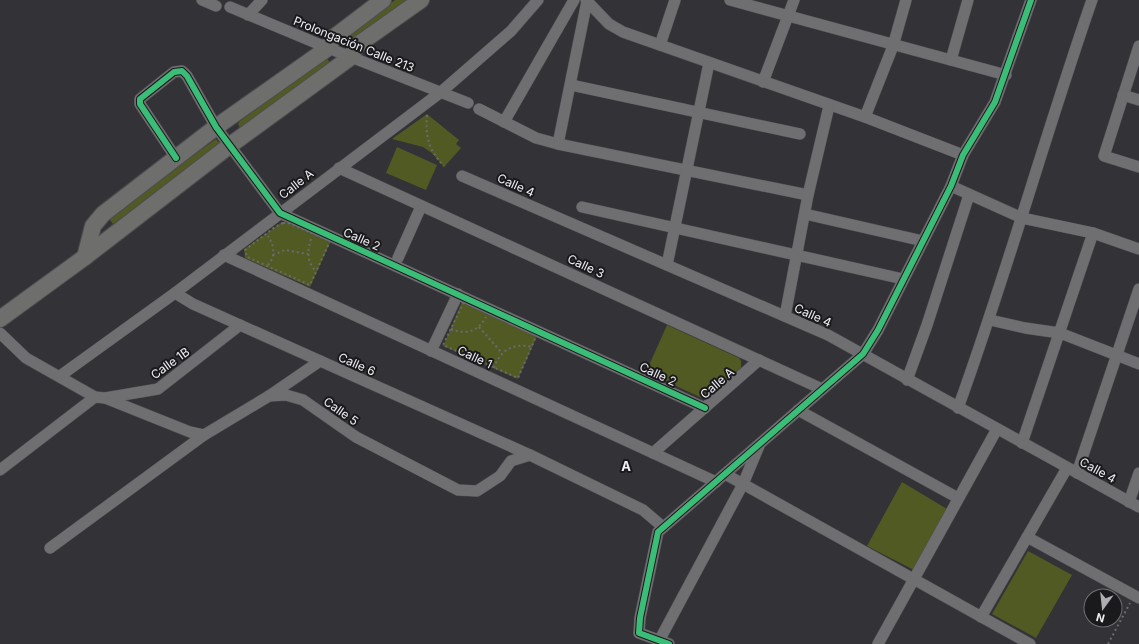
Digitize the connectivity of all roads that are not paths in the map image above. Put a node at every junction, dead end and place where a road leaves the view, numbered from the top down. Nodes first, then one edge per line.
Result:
1 (202, 0) edge
2 (262, 0) edge
3 (383, 0) edge
4 (421, 0) edge
5 (538, 0) edge
6 (574, 0) edge
7 (675, 0) edge
8 (730, 0) edge
9 (794, 0) edge
10 (906, 0) edge
11 (968, 0) edge
12 (1031, 0) edge
13 (1092, 0) edge
14 (586, 1) edge
15 (216, 6) dead end
16 (230, 7) dead end
17 (248, 14) junction
18 (789, 16) junction
19 (893, 44) junction
20 (660, 45) junction
21 (1139, 46) edge
22 (328, 48) junction
23 (352, 56) junction
24 (951, 60) junction
25 (709, 63) junction
26 (1006, 75) junction
27 (763, 82) junction
28 (571, 85) junction
29 (441, 92) junction
30 (1123, 95) junction
31 (1139, 100) edge
32 (468, 103) dead end
33 (829, 106) junction
34 (479, 109) dead end
35 (699, 112) junction
36 (865, 118) junction
37 (504, 122) junction
38 (216, 126) junction
39 (800, 134) dead end
40 (558, 144) junction
41 (229, 146) junction
42 (963, 155) junction
43 (176, 158) junction
44 (1139, 167) edge
45 (339, 168) junction
46 (687, 170) junction
47 (462, 176) dead end
48 (951, 186) junction
49 (808, 195) junction
50 (969, 195) junction
51 (582, 207) dead end
52 (419, 211) dead end
53 (280, 213) junction
54 (805, 214) junction
55 (1022, 218) junction
56 (675, 229) junction
57 (1093, 233) junction
58 (923, 241) junction
59 (1139, 249) edge
60 (224, 255) junction
61 (85, 256) junction
62 (798, 256) junction
63 (398, 258) dead end
64 (668, 265) junction
65 (903, 279) junction
66 (1139, 289) edge
67 (175, 293) junction
68 (458, 294) junction
69 (785, 316) junction
70 (0, 319) edge
71 (990, 320) junction
72 (240, 325) junction
73 (0, 333) edge
74 (1060, 333) junction
75 (431, 351) junction
76 (863, 354) junction
77 (1116, 355) junction
78 (759, 360) junction
79 (320, 361) junction
80 (1139, 364) edge
81 (60, 376) junction
82 (907, 380) junction
83 (822, 389) junction
84 (269, 396) junction
85 (100, 398) junction
86 (705, 408) junction
87 (958, 408) junction
88 (798, 410) junction
89 (997, 429) junction
90 (204, 435) junction
91 (1022, 443) junction
92 (760, 444) junction
93 (653, 453) junction
94 (530, 455) junction
95 (0, 470) edge
96 (1072, 470) junction
97 (1139, 472) edge
98 (725, 474) junction
99 (716, 482) junction
100 (743, 484) junction
101 (958, 498) junction
102 (1134, 505) edge
103 (663, 527) junction
104 (1027, 537) junction
105 (50, 548) dead end
106 (912, 579) junction
107 (1137, 597) edge
108 (981, 617) junction
109 (664, 642) edge
110 (878, 644) edge
111 (1030, 644) edge

1 - 15 street
2 - 17 street
3 - 22 street
4 - 23 street
5 - 29 street, Calle A
6 - 37 street
7 - 20 street
8 - 18 street
9 - 18 street
10 - 19 street
11 - 24 street
12 - 26 street
13 - 55 street
14 - 20 street
14 - 28 street
16 - 17 street, Prolongación Calle 213
17 - 22 street, Prolongación Calle 213
18 - 19 street
18 - 27 street
19 - 24 street
19 - 36 street
20 - 25 street
21 - 30 street
22 - 23 street, Prolongación Calle 213
22 - 38 street
23 - 29 street, Prolongación Calle 213
23 - 41 street
24 - 26 street
25 - 27 street
25 - 35 street
26 - 42 street
27 - 33 street
28 - 35 street
28 - 40 street
29 - 32 street, Prolongación Calle 213
29 - 45 street, Calle A
30 - 31 street
30 - 44 street
33 - 36 street
33 - 49 street
34 - 37 street
35 - 39 street
35 - 46 street
36 - 42 street
37 - 40 street
38 - 41 street, Calle 2
38 - 43 street
38 - 43 street, Calle 2
40 - 46 street
41 - 53 street, Calle 2
41 - 61 street
42 - 48 street
43 - 61 street
45 - 53 street, Calle A
45 - 78 street, Calle 3
46 - 49 street
46 - 56 street
47 - 64 street, Calle 4
48 - 50 street
48 - 58 street
49 - 54 street
50 - 55 street
50 - 82 street
51 - 56 street
52 - 63 street
53 - 60 street, Calle A
53 - 68 street, Calle 2
54 - 58 street
54 - 62 street
55 - 57 street
55 - 71 street
56 - 62 street
56 - 64 street
57 - 59 street
57 - 74 street
58 - 65 street
60 - 67 street, Calle A
60 - 75 street, Calle 1
61 - 70 street
62 - 65 street
62 - 69 street
64 - 69 street, Calle 4
65 - 76 street
66 - 77 street
67 - 72 street, Calle 6
67 - 81 street, Calle A
68 - 75 street
68 - 86 street, Calle 2
69 - 76 street, Calle 4
71 - 74 street
71 - 87 street
72 - 79 street, Calle 6
72 - 85 street, Calle 1B
73 - 81 street
74 - 77 street
74 - 91 street
75 - 93 street, Calle 1
76 - 82 street, Calle 4
76 - 83 street
77 - 80 street
77 - 96 street
78 - 83 street, Calle 3
78 - 86 street, Calle A
79 - 84 street
79 - 94 street, Calle 6
81 - 85 street
82 - 87 street, Calle 4
83 - 88 street
84 - 90 street
84 - 94 street, Calle 5
85 - 90 street
85 - 95 street
86 - 93 street, Calle A
87 - 89 street, Calle 4
88 - 92 street
88 - 101 street
89 - 91 street, Calle 4
89 - 101 street
90 - 105 street
91 - 96 street, Calle 4
92 - 98 street
92 - 100 street
93 - 99 street, Calle 1
94 - 103 street
96 - 102 street, Calle 4
96 - 104 street
97 - 102 street
98 - 99 street
98 - 100 street
99 - 103 street
100 - 106 street
100 - 109 street
101 - 106 street
103 - 109 street
104 - 107 street
104 - 108 street
106 - 108 street
106 - 110 street
108 - 111 street

